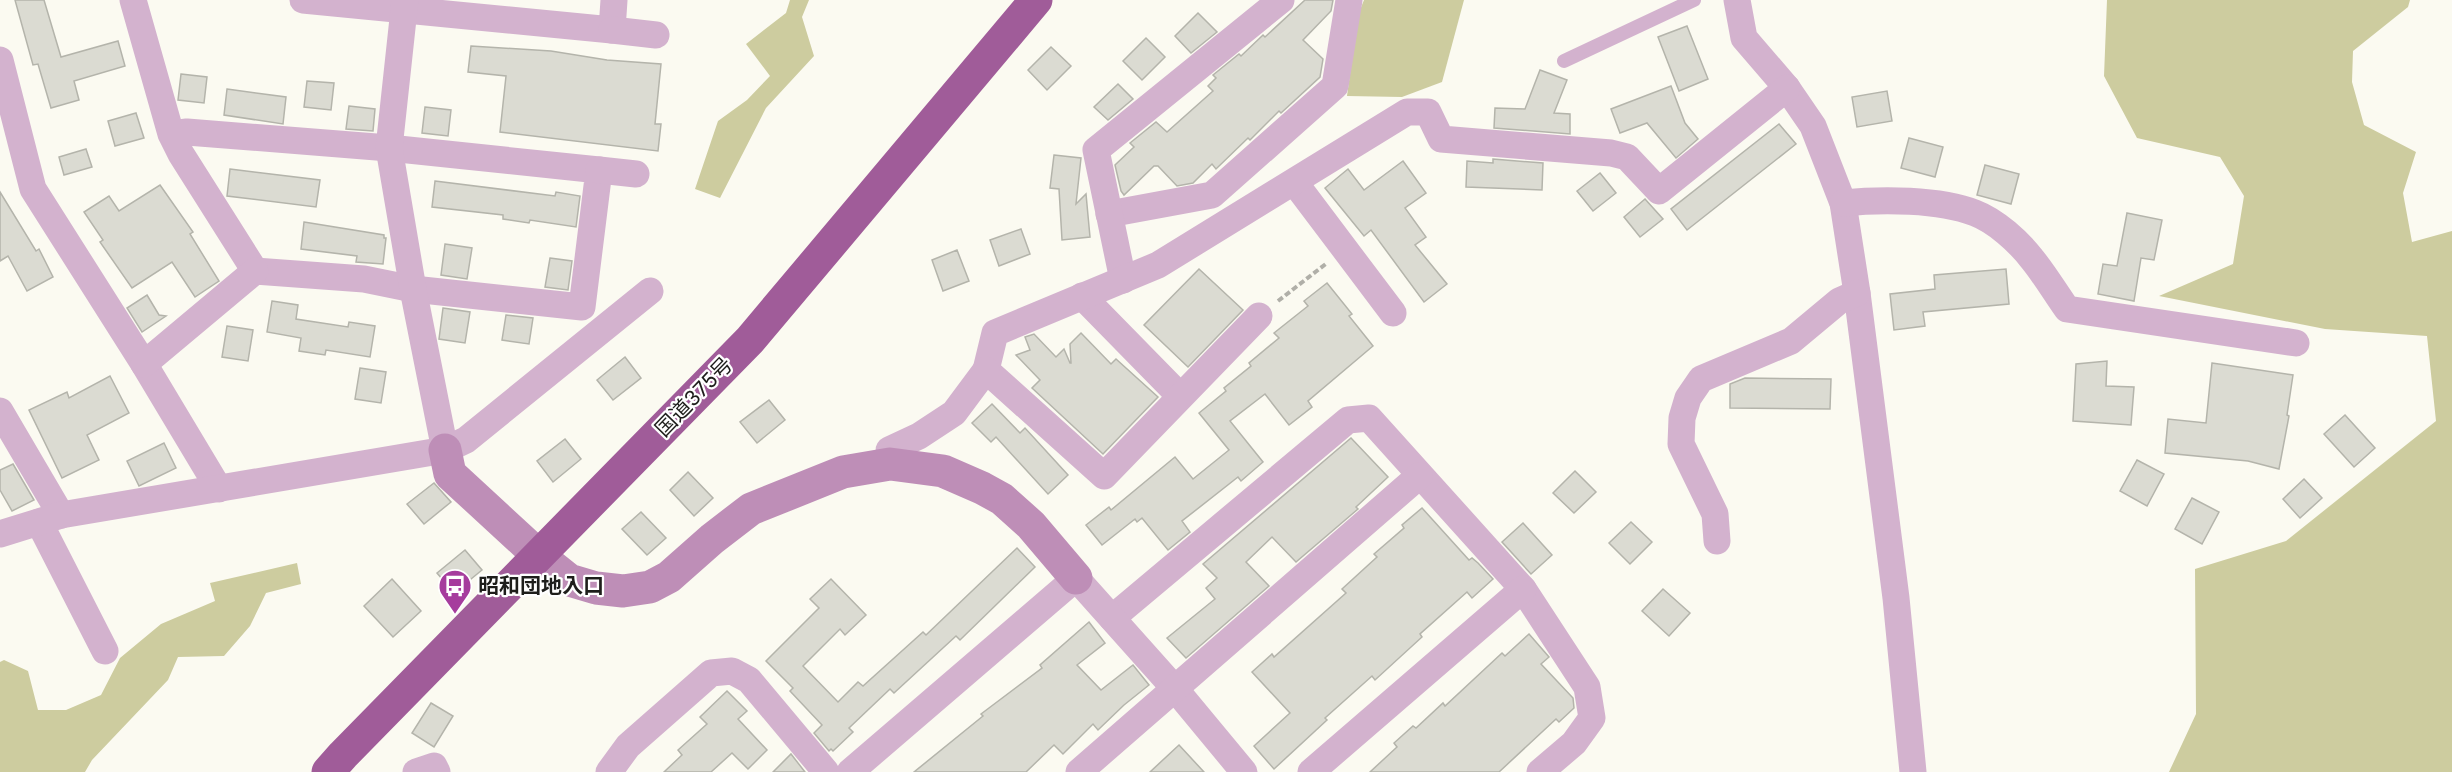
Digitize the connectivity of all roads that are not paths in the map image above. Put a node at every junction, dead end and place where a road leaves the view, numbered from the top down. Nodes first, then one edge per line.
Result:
1 (133, 0) edge
2 (303, 0) edge
3 (614, 0) edge
4 (1036, 0) edge
5 (1281, 0) edge
6 (1349, 0) edge
7 (1694, 0) edge
8 (1737, 0) edge
9 (405, 4) edge
10 (612, 30) junction
11 (656, 35) dead end
12 (0, 60) edge
13 (1563, 61) dead end
14 (1787, 88) junction
15 (171, 134) junction
16 (389, 148) junction
17 (599, 170) junction
18 (636, 174) dead end
19 (1295, 183) junction
20 (1843, 203) junction
21 (1109, 214) junction
22 (255, 272) junction
23 (1123, 280) junction
24 (413, 289) junction
25 (650, 291) dead end
26 (1857, 293) junction
27 (1082, 296) junction
28 (1393, 313) dead end
29 (1259, 316) road end
30 (2296, 343) dead end
31 (144, 364) junction
32 (986, 370) junction
33 (1180, 396) junction
34 (0, 411) edge
35 (445, 450) junction
36 (890, 464) junction
37 (1419, 476) junction
38 (219, 489) junction
39 (50, 518) junction
40 (0, 534) edge
41 (1717, 541) dead end
42 (539, 556) junction
43 (1076, 578) junction
44 (1523, 589) junction
45 (1113, 618) junction
46 (105, 651) dead end
47 (1176, 690) junction
48 (328, 772) edge
49 (416, 772) edge
50 (437, 772) edge
51 (609, 772) edge
52 (826, 772) edge
53 (850, 772) edge
54 (1079, 772) edge
55 (1244, 772) edge
56 (1311, 772) edge
57 (1540, 772) edge
58 (1913, 772) edge

1 - 15 street
2 - 9 street
3 - 10 street
4 - 42 highway, 国道375号
5 - 21 street
6 - 21 street
7 - 13 lane
8 - 14 street
9 - 10 street
9 - 16 street
10 - 11 street
12 - 31 street
14 - 19 street
14 - 20 street
15 - 16 street
15 - 22 street
16 - 17 street
16 - 24 street
17 - 18 street
17 - 24 street
19 - 23 street
19 - 28 street
20 - 26 street
20 - 30 street
21 - 23 street
22 - 24 street
22 - 31 street
23 - 27 street
24 - 35 street
25 - 35 street
26 - 41 street
26 - 58 street
27 - 32 street
27 - 33 street
29 - 33 street
31 - 38 street
32 - 33 street
32 - 36 street
34 - 39 street
35 - 38 street
35 - 42 street
36 - 42 street
36 - 43 street
37 - 44 street
37 - 45 street
37 - 47 street
38 - 39 street
39 - 40 street
39 - 46 street
42 - 48 highway, 国道375号
43 - 45 street
43 - 53 street
44 - 56 street
44 - 57 street
45 - 47 street
47 - 54 street
47 - 55 street
49 - 50 street
51 - 52 street

